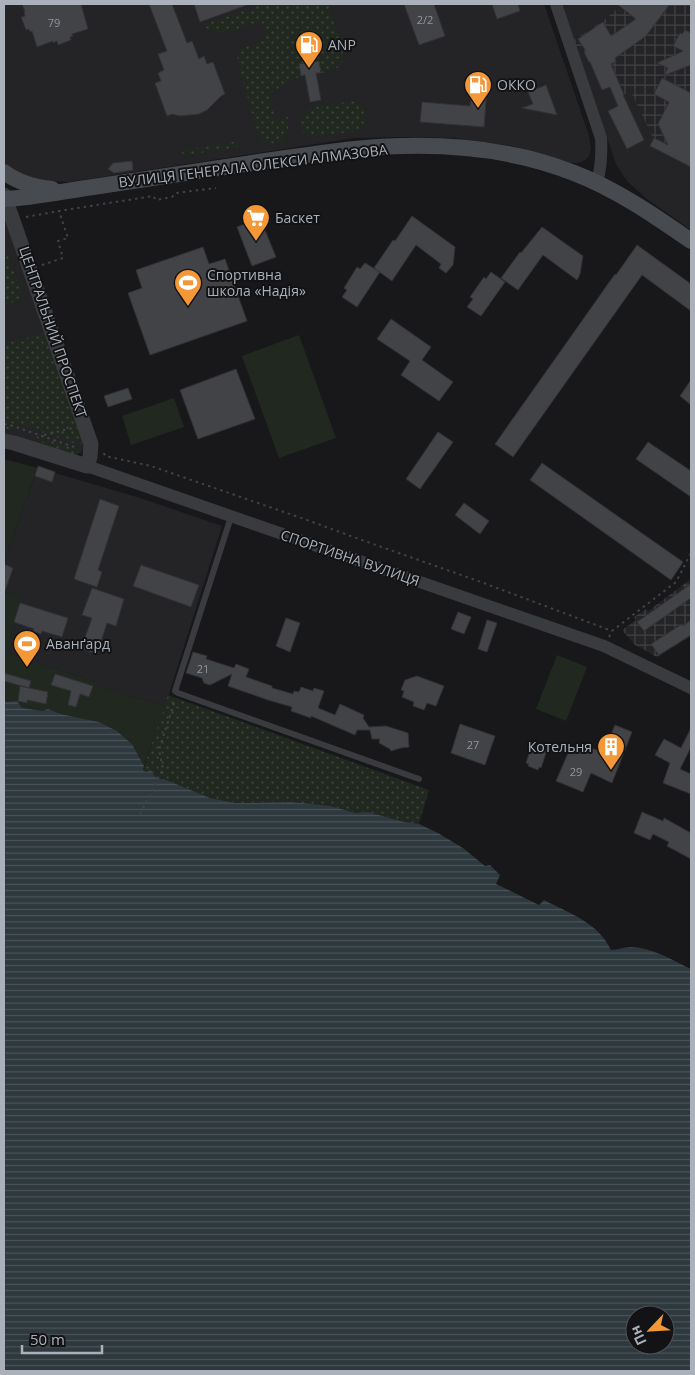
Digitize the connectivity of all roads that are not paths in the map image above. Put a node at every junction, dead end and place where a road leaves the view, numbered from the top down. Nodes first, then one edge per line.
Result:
1 (556, 4) edge
2 (4, 172) edge
3 (597, 183) junction
4 (67, 191) junction
5 (4, 198) edge
6 (691, 241) edge
7 (4, 441) edge
8 (96, 455) junction
9 (231, 516) junction
10 (691, 688) edge
11 (419, 779) dead end

1 - 3 street
2 - 4 main road
3 - 4 main road, ВУЛИЦЯ ГЕНЕРАЛА ОЛЕКСИ АЛМАЗОВА
3 - 6 main road, ВУЛИЦЯ ГЕНЕРАЛА ОЛЕКСИ АЛМАЗОВА
4 - 5 main road, ВУЛИЦЯ ГЕНЕРАЛА ОЛЕКСИ АЛМАЗОВА
5 - 8 street, ЦЕНТРАЛЬНИЙ ПРОСПЕКТ
7 - 8 street, СПОРТИВНА ВУЛИЦЯ
8 - 9 street, СПОРТИВНА ВУЛИЦЯ
9 - 10 street, СПОРТИВНА ВУЛИЦЯ
9 - 11 lane

